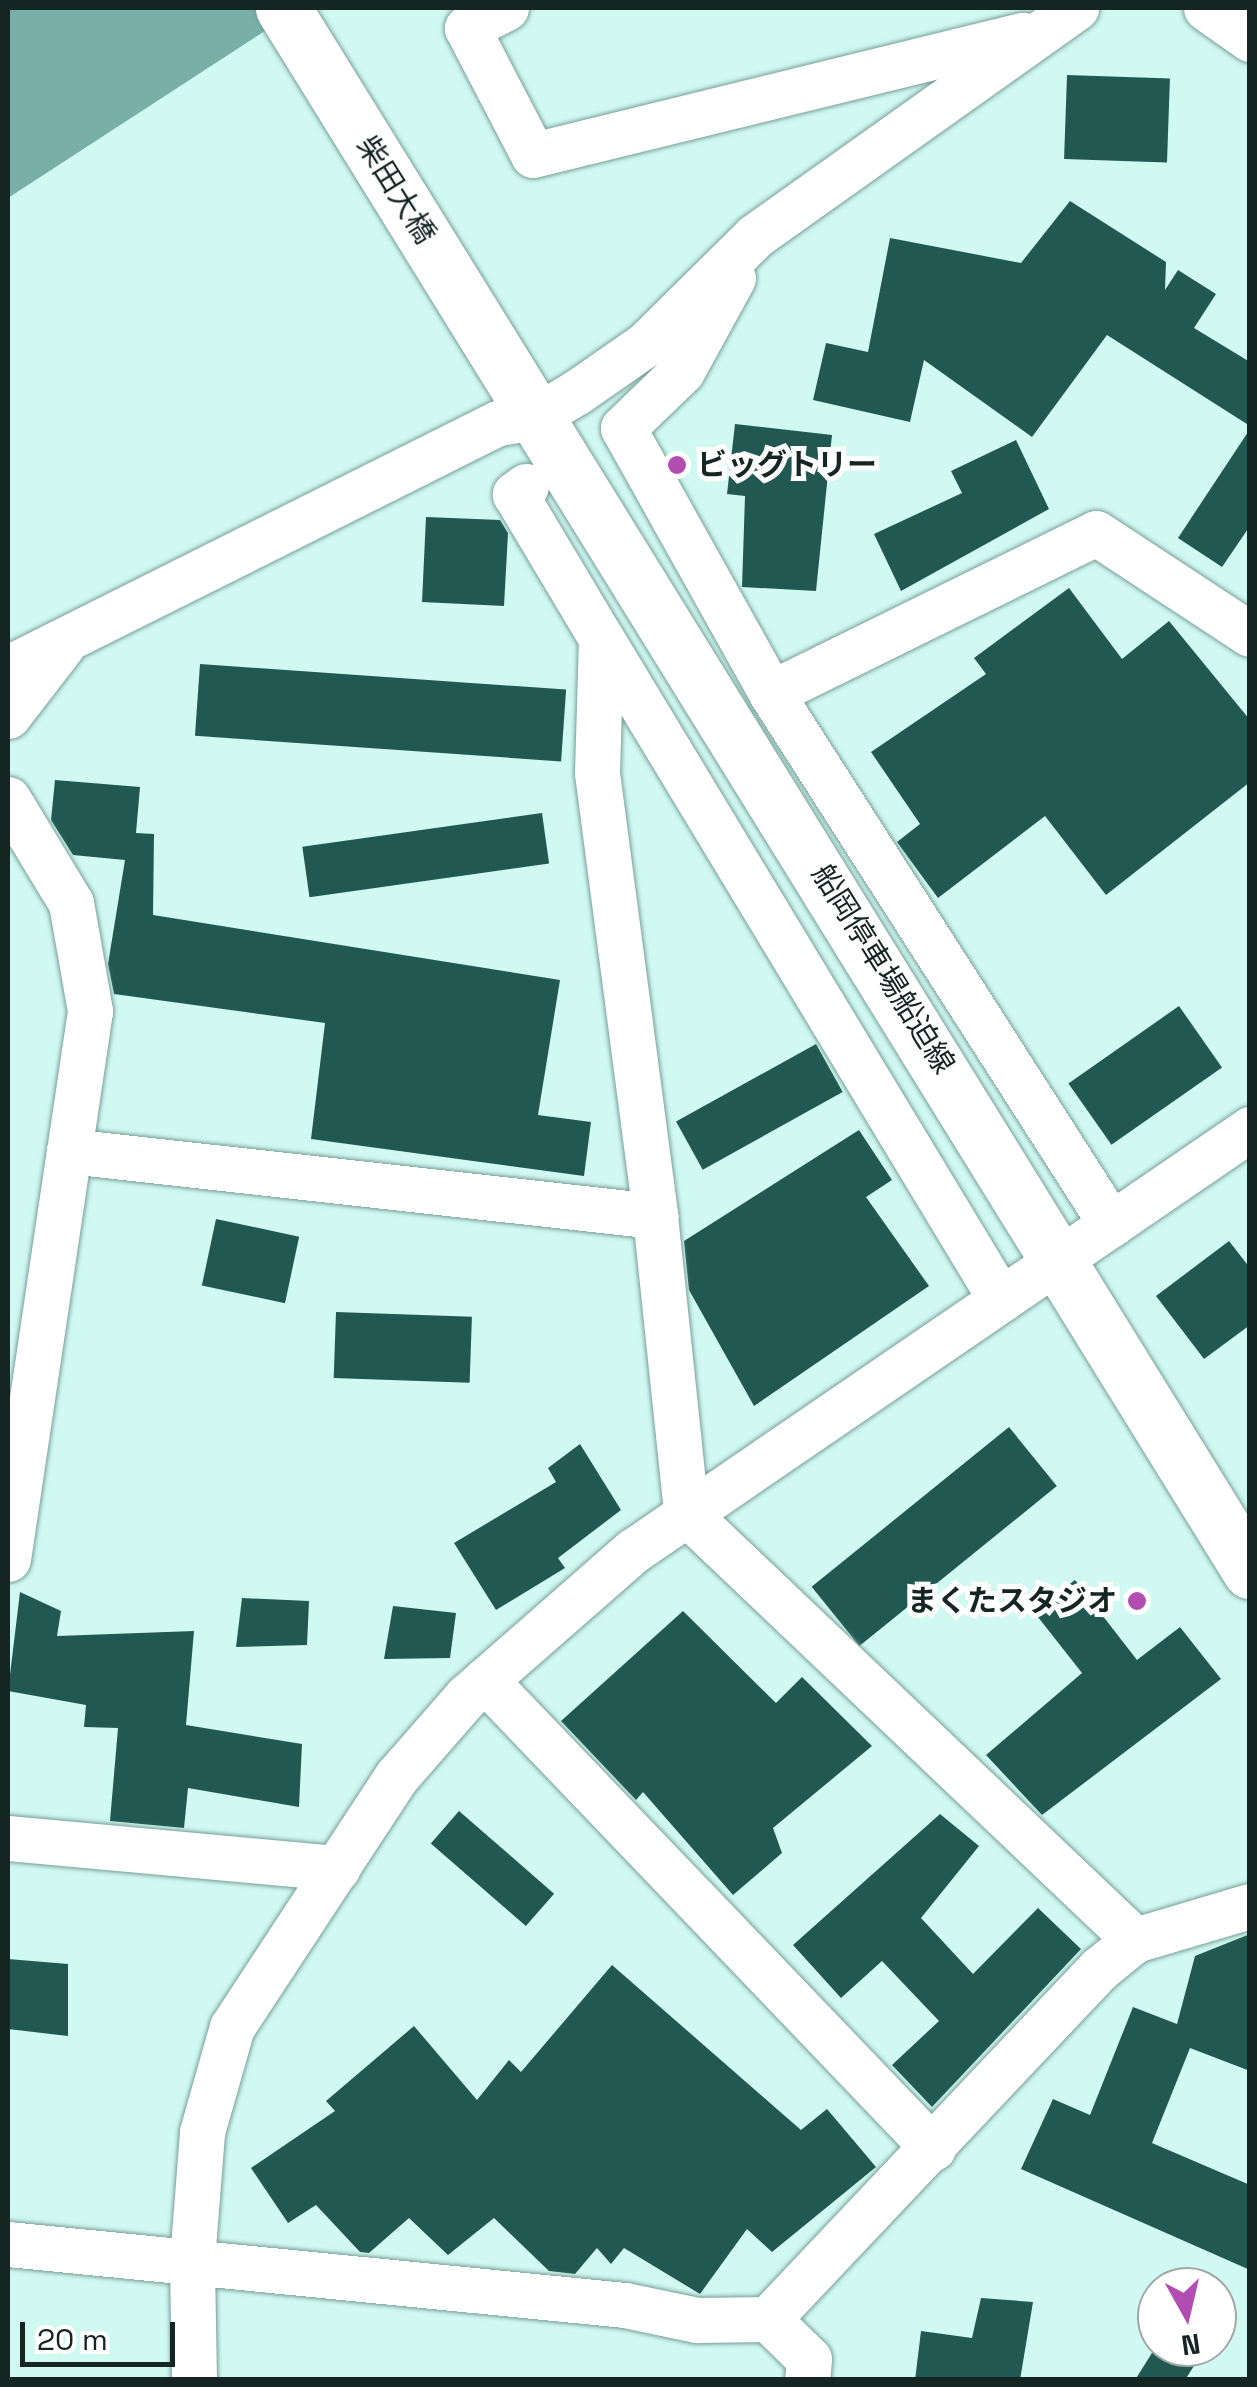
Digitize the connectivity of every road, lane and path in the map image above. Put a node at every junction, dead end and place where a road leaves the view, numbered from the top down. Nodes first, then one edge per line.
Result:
1 (283, 8) edge
2 (506, 8) edge
3 (1206, 8) edge
4 (1060, 19) edge
5 (1250, 39) edge
6 (755, 236) junction
7 (522, 394) junction
8 (526, 486) dead end
9 (72, 632) junction
10 (1250, 634) edge
11 (601, 638) junction
12 (8, 668) edge
13 (771, 693) junction
14 (8, 716) edge
15 (8, 799) edge
16 (1250, 1129) edge
17 (70, 1150) junction
18 (655, 1216) junction
19 (1111, 1224) junction
20 (1062, 1258) junction
21 (1001, 1300) junction
22 (22, 1366) edge
23 (686, 1513) junction
24 (8, 1559) edge
25 (1250, 1571) edge
26 (486, 1680) junction
27 (8, 1838) edge
28 (338, 1868) junction
29 (1250, 1906) edge
30 (1135, 1940) junction
31 (933, 2148) junction
32 (8, 2244) edge
33 (192, 2260) junction
34 (768, 2319) junction
35 (194, 2380) edge
36 (806, 2380) edge

1 - 7 main road, 柴田大橋
2 - 4 street
3 - 5 street
4 - 6 street
6 - 7 street
6 - 13 street
7 - 9 street
7 - 20 main road, 船岡停車場船迫線
8 - 11 street
9 - 12 street
9 - 14 street
10 - 13 street
11 - 18 street
11 - 21 street
13 - 19 street
15 - 17 street
16 - 19 street
17 - 18 street
17 - 22 street
18 - 23 street
19 - 20 street
20 - 21 street
20 - 25 main road, 船岡停車場船迫線
21 - 23 street
22 - 24 street
23 - 26 street
23 - 30 street
26 - 28 street
26 - 31 street
27 - 28 street
28 - 33 street
29 - 30 street
30 - 31 street
31 - 34 street
32 - 33 street
33 - 34 street
33 - 35 street
34 - 36 street

